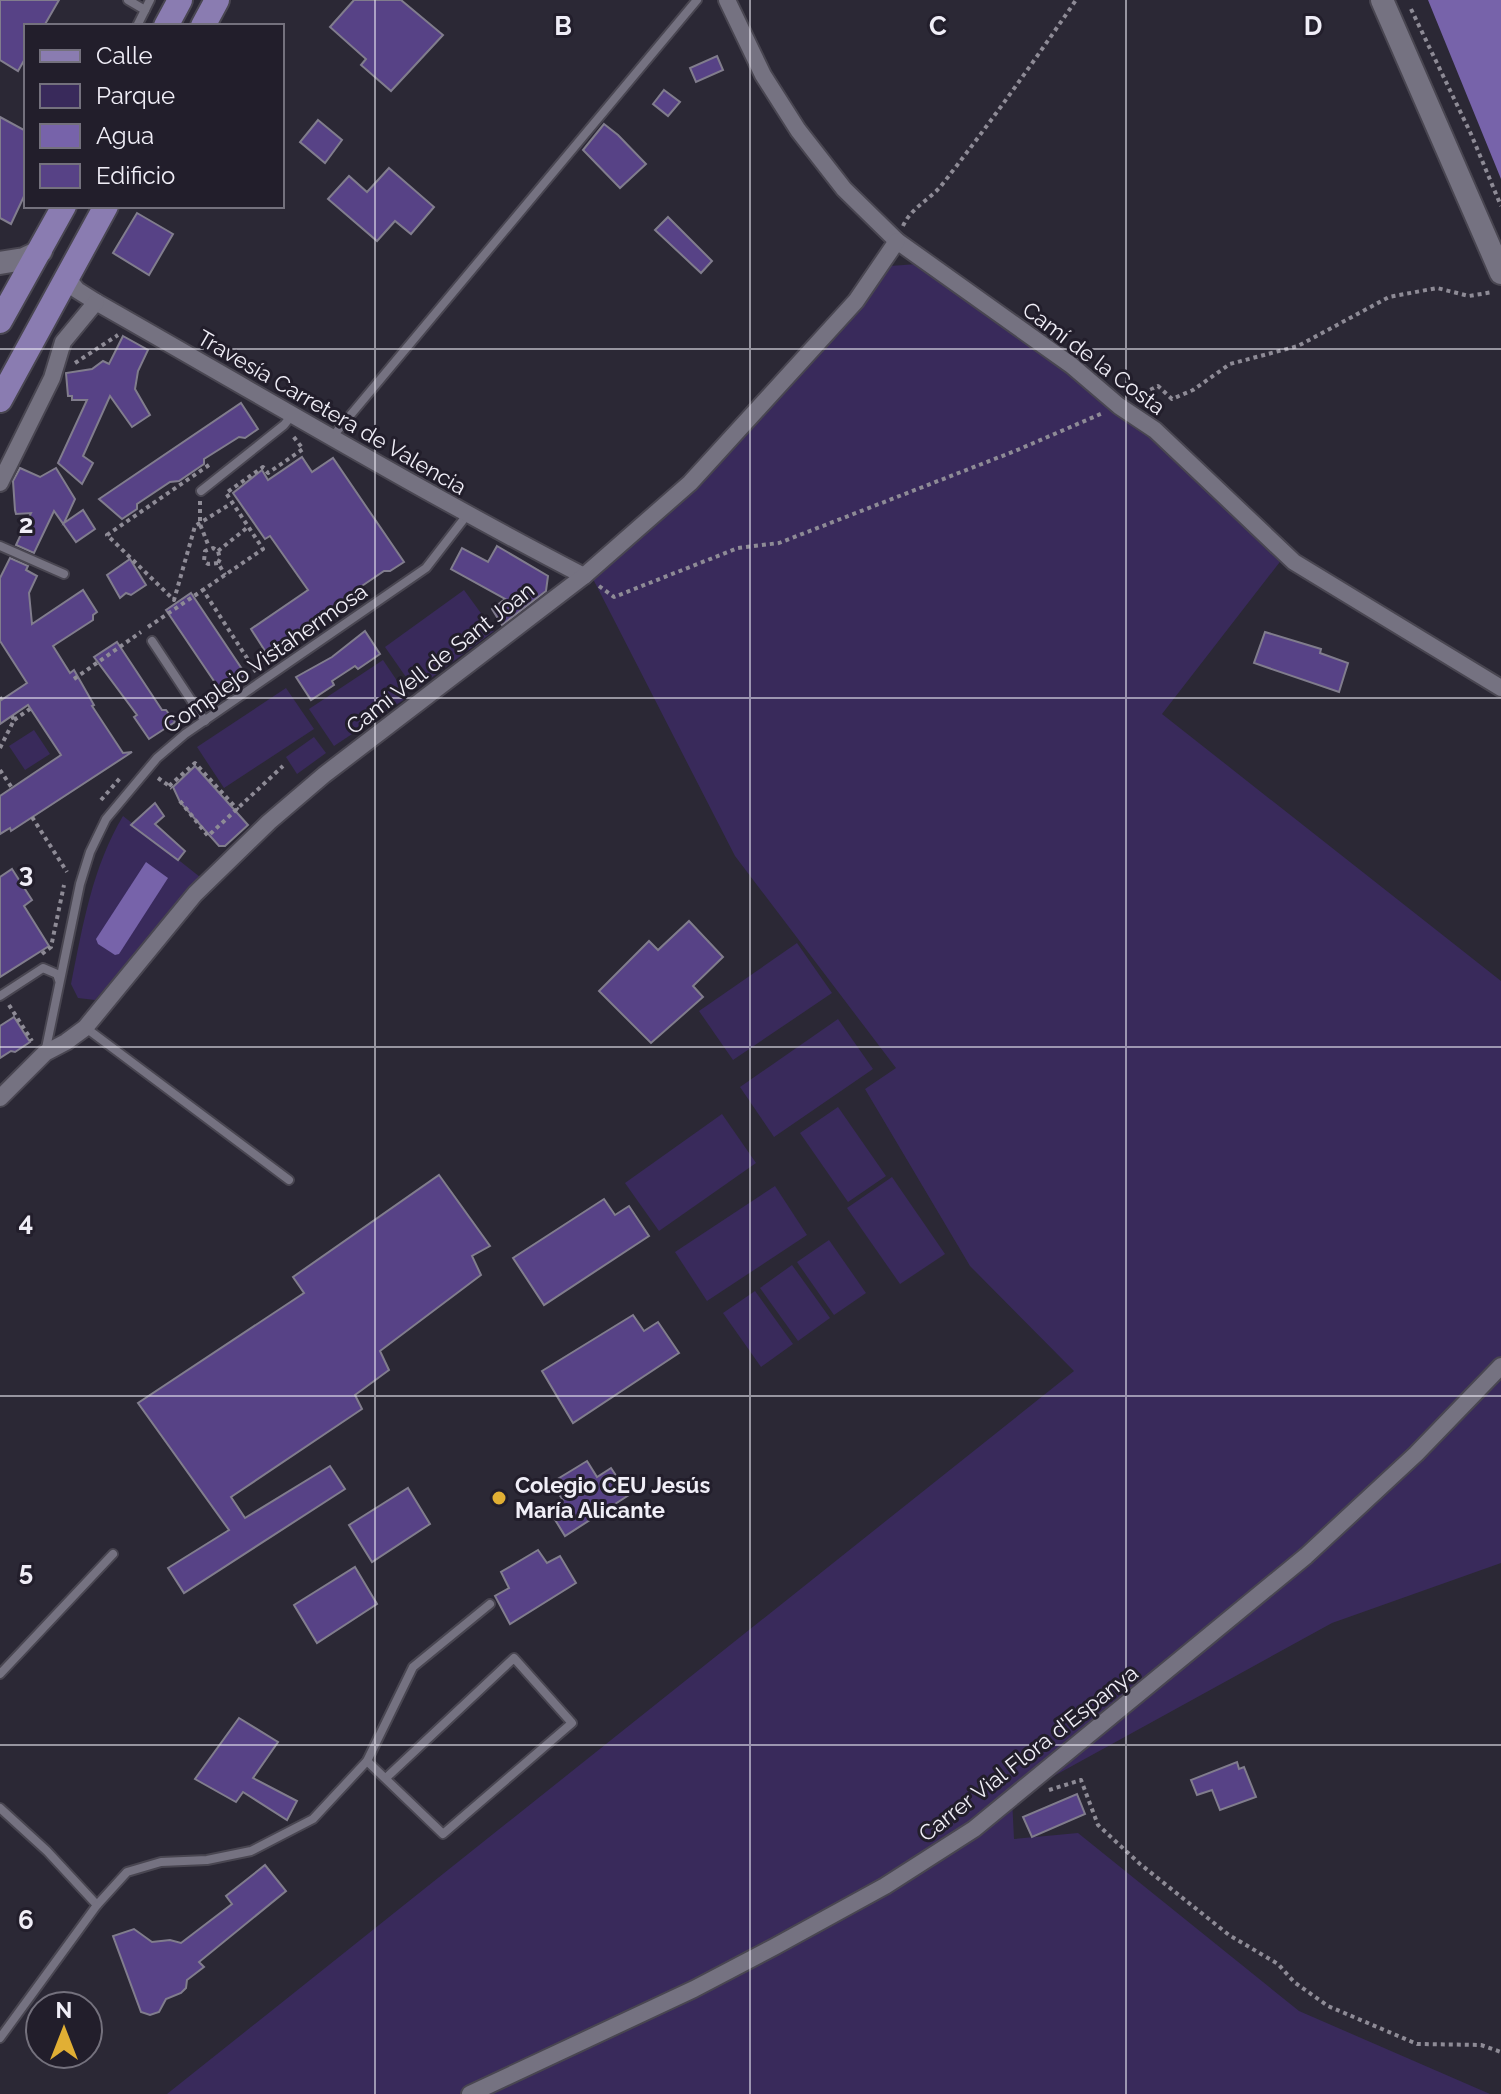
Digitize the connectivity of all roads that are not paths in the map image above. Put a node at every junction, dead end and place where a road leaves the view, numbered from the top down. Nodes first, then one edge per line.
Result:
1 (128, 0) edge
2 (150, 0) edge
3 (180, 0) edge
4 (217, 0) edge
5 (697, 0) edge
6 (727, 0) edge
7 (1382, 0) edge
8 (145, 10) junction
9 (138, 24) edge
10 (167, 24) edge
11 (204, 24) edge
12 (63, 208) edge
13 (105, 208) edge
14 (897, 241) junction
15 (41, 251) junction
16 (1498, 258) edge
17 (0, 263) edge
18 (66, 276) junction
19 (96, 302) junction
20 (0, 321) edge
21 (0, 400) edge
22 (288, 419) junction
23 (333, 436) junction
24 (0, 483) edge
25 (201, 491) road end
26 (467, 515) junction
27 (0, 546) edge
28 (64, 574) dead end
29 (584, 576) junction
30 (152, 641) dead end
31 (1501, 688) edge
32 (205, 721) junction
33 (60, 981) junction
34 (1, 995) edge
35 (85, 1028) junction
36 (38, 1047) junction
37 (0, 1098) edge
38 (289, 1180) dead end
39 (1501, 1366) edge
40 (113, 1554) dead end
41 (490, 1604) dead end
42 (0, 1674) edge
43 (367, 1761) junction
44 (386, 1778) junction
45 (0, 1808) edge
46 (97, 1905) junction
47 (0, 2038) edge
48 (470, 2094) edge

1 - 8 lane
2 - 8 lane
3 - 10 main road
4 - 11 main road
5 - 23 lane
6 - 14 street, Camí de la Costa
7 - 16 main road
8 - 9 lane
12 - 15 main road
13 - 18 main road
14 - 29 street, Camí Vell de Sant Joan
14 - 31 street, Camí de la Costa
15 - 17 main road
15 - 20 main road
18 - 19 street, Travesía Carretera de Valencia
18 - 21 main road
19 - 22 street, Travesía Carretera de Valencia
19 - 24 street
22 - 23 street, Travesía Carretera de Valencia
22 - 25 lane
23 - 26 street, Travesía Carretera de Valencia
26 - 29 street, Travesía Carretera de Valencia
26 - 32 lane, Complejo Vistahermosa
27 - 28 lane
29 - 35 street, Camí Vell de Sant Joan
30 - 32 lane
32 - 33 lane, Complejo Vistahermosa
33 - 34 lane
33 - 36 lane, Complejo Vistahermosa
35 - 36 street, Camí Vell de Sant Joan
35 - 38 lane
36 - 37 street, Camí Vell de Sant Joan
39 - 48 street, Carrer Vial Flora d'Espanya
40 - 42 lane
41 - 43 lane
43 - 44 lane
43 - 46 lane
44 - 44 lane
45 - 46 lane
46 - 47 lane

